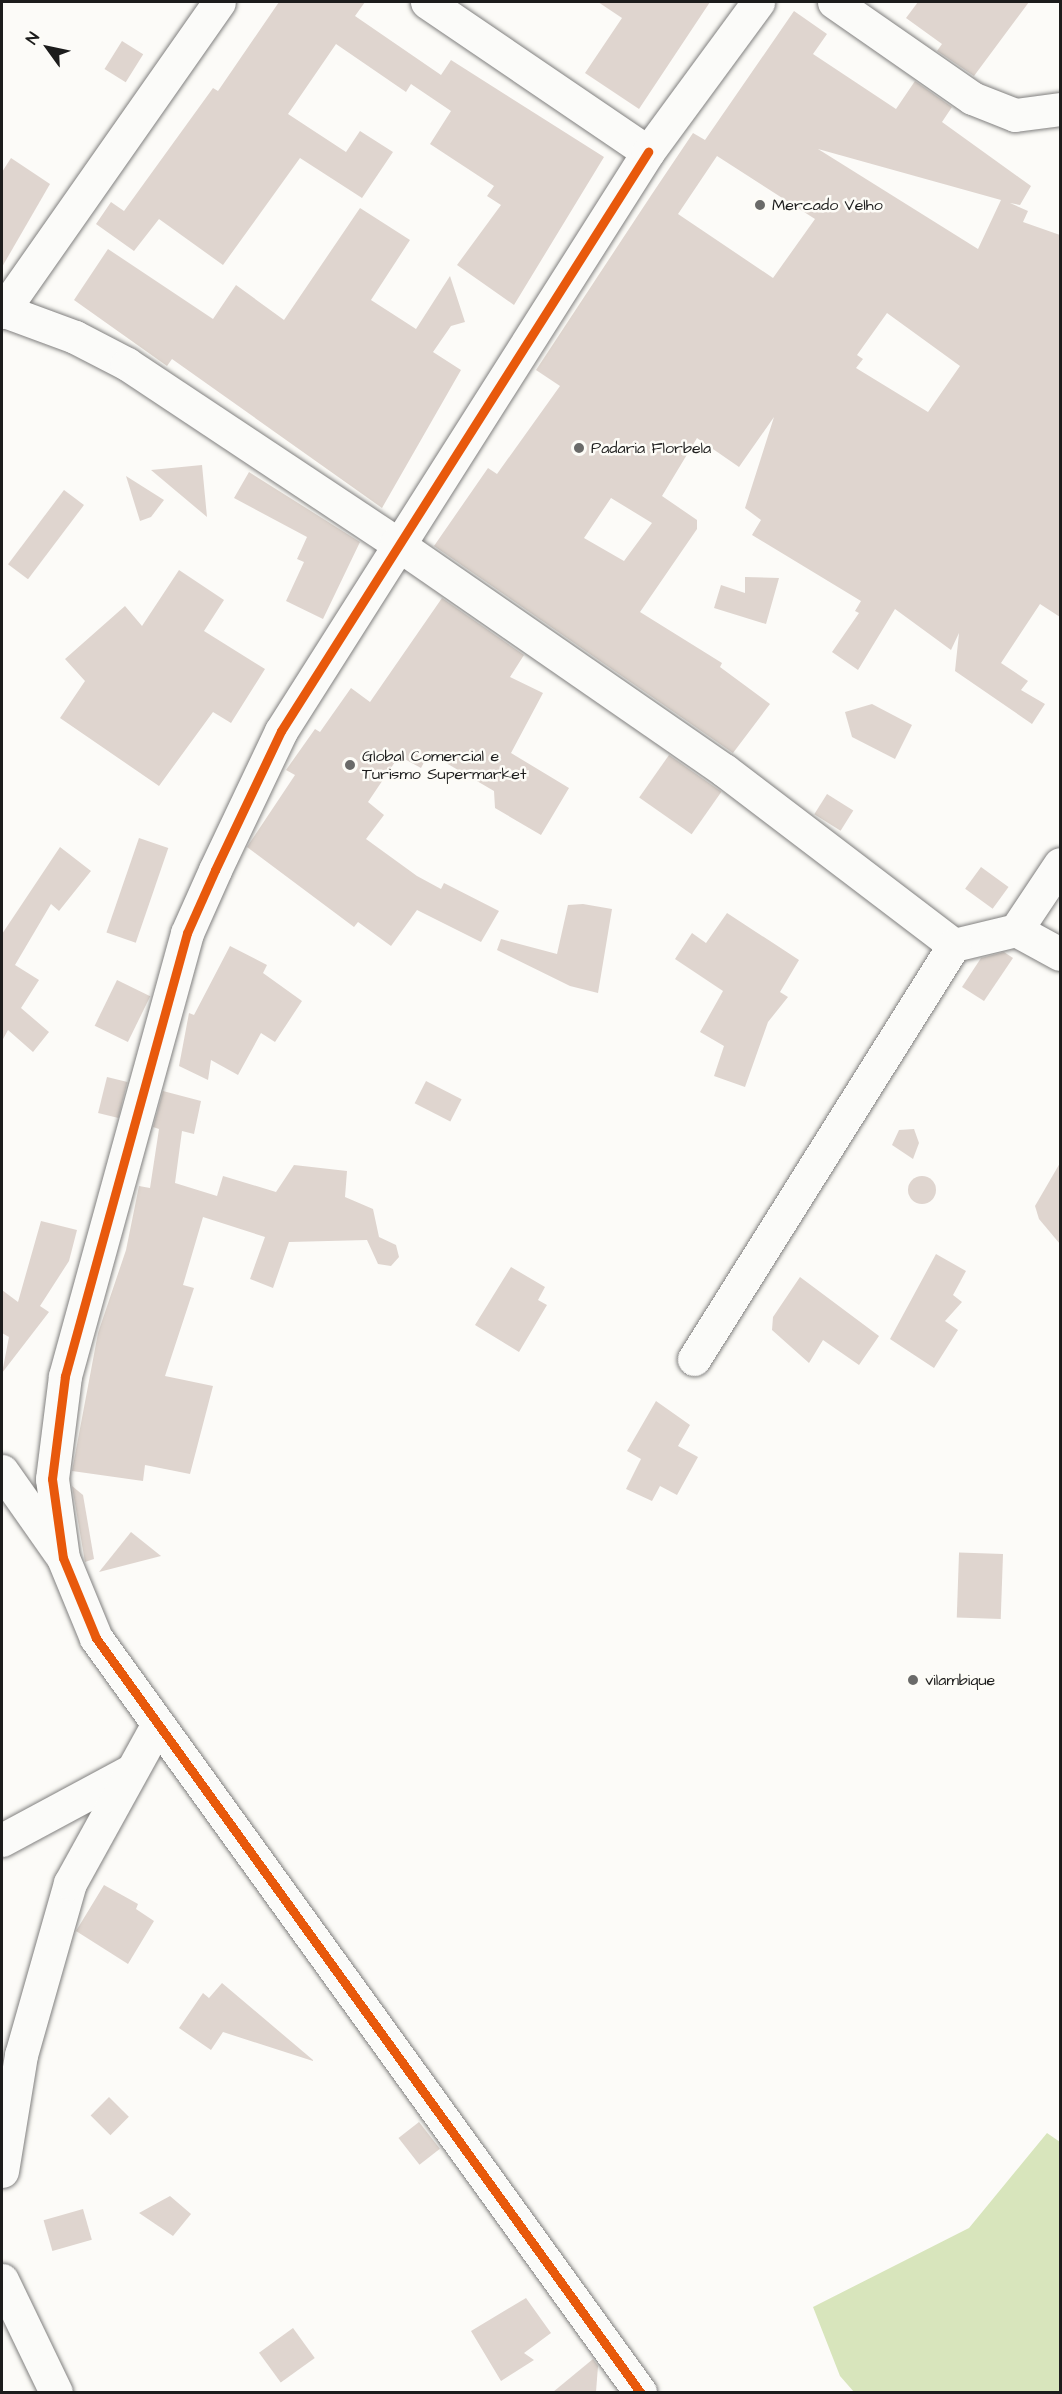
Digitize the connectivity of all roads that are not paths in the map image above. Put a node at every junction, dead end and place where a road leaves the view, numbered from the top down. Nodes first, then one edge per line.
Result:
1 (219, 2) edge
2 (427, 2) edge
3 (758, 2) edge
4 (834, 2) edge
5 (1060, 109) edge
6 (648, 152) junction
7 (2, 311) edge
8 (396, 543) junction
9 (1060, 864) edge
10 (1016, 930) junction
11 (954, 945) junction
12 (1060, 954) edge
13 (694, 1359) dead end
14 (2, 1471) edge
15 (63, 1558) junction
16 (156, 1726) junction
17 (132, 1770) junction
18 (2, 1839) edge
19 (2, 2171) edge
20 (3, 2292) edge
21 (44, 2388) edge
22 (640, 2392) edge

1 - 7 street
2 - 6 street
3 - 6 street
4 - 5 street
6 - 8 street
7 - 8 street
8 - 11 street
8 - 15 street
9 - 10 street
10 - 11 street
10 - 12 street
11 - 13 street
14 - 15 street
15 - 16 street
16 - 17 street
16 - 22 street
17 - 18 street
17 - 19 street
20 - 21 street

